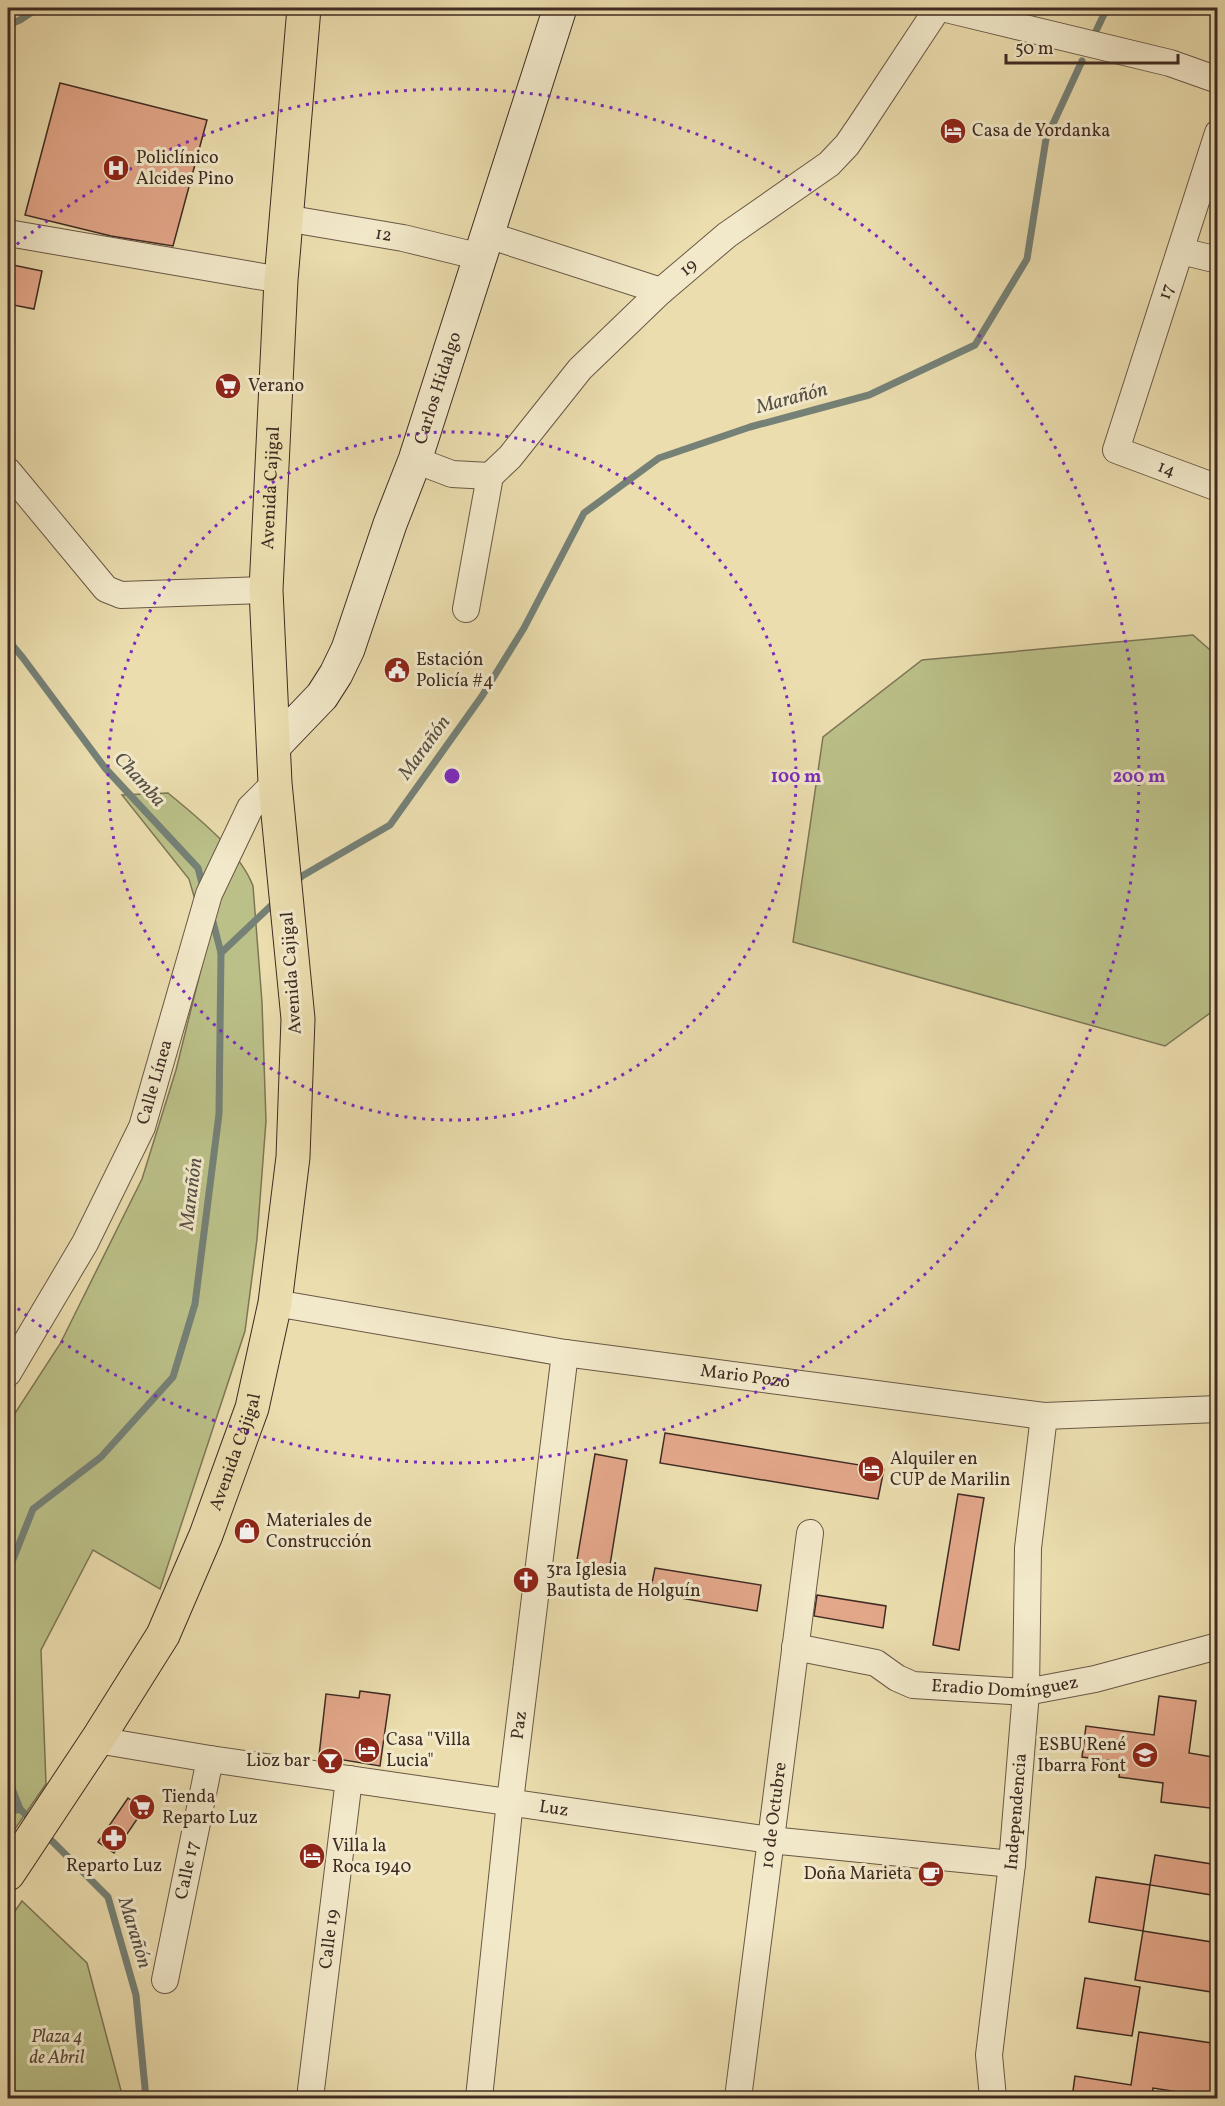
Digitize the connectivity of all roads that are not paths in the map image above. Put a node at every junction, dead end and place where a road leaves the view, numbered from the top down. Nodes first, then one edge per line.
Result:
1 (304, 8) edge
2 (560, 8) edge
3 (940, 8) edge
4 (1218, 80) edge
5 (1218, 133) edge
6 (285, 218) junction
7 (8, 233) edge
8 (484, 246) junction
9 (1181, 251) junction
10 (1218, 260) edge
11 (281, 279) junction
12 (661, 291) junction
13 (1116, 450) joint
14 (415, 460) junction
15 (8, 471) edge
16 (490, 476) junction
17 (1218, 488) edge
18 (266, 590) junction
19 (466, 609) dead end
20 (274, 746) junction
21 (275, 783) junction
22 (275, 1303) junction
23 (565, 1353) junction
24 (8, 1373) edge
25 (1218, 1409) edge
26 (1044, 1416) junction
27 (810, 1533) dead end
28 (1218, 1646) edge
29 (795, 1647) junction
30 (1026, 1692) junction
31 (97, 1740) junction
32 (210, 1759) junction
33 (349, 1779) junction
34 (510, 1801) junction
35 (770, 1839) junction
36 (15, 1862) edge
37 (1012, 1864) junction
38 (165, 1980) dead end
39 (310, 2098) edge
40 (479, 2098) edge
41 (738, 2098) edge
42 (993, 2098) edge

1 - 6 main road, Avenida Cajigal
2 - 8 street, Carlos Hidalgo
3 - 4 street
3 - 12 street, 19
5 - 9 street, 17
6 - 8 street, 12
6 - 11 main road, Avenida Cajigal
7 - 11 street
8 - 12 street, 12
8 - 14 street, Carlos Hidalgo
9 - 10 street
9 - 13 street, 17
11 - 18 main road, Avenida Cajigal
12 - 16 street, 19
13 - 17 street, 14
14 - 16 street
14 - 20 street, Carlos Hidalgo
15 - 18 street
16 - 19 street
18 - 20 main road, Avenida Cajigal
20 - 21 main road, Avenida Cajigal
21 - 22 main road, Avenida Cajigal
21 - 24 street, Calle Línea
22 - 23 street, Mario Pozo
22 - 31 main road, Avenida Cajigal
23 - 26 street, Mario Pozo
23 - 34 street, Paz
25 - 26 street, Mario Pozo
26 - 30 street, Independencia
27 - 29 street, 10 de Octubre
28 - 30 street, Eradio Domínguez
29 - 30 street, Eradio Domínguez
29 - 35 street, 10 de Octubre
30 - 37 street, Independencia
31 - 32 street, Luz
31 - 36 main road, Avenida Cajigal
32 - 33 street, Luz
32 - 38 street, Calle 17
33 - 34 street, Luz
33 - 39 street, Calle 19
34 - 35 street, Luz
34 - 40 street, Paz
35 - 37 street, Luz
35 - 41 street, 10 de Octubre
37 - 42 street, Independencia

